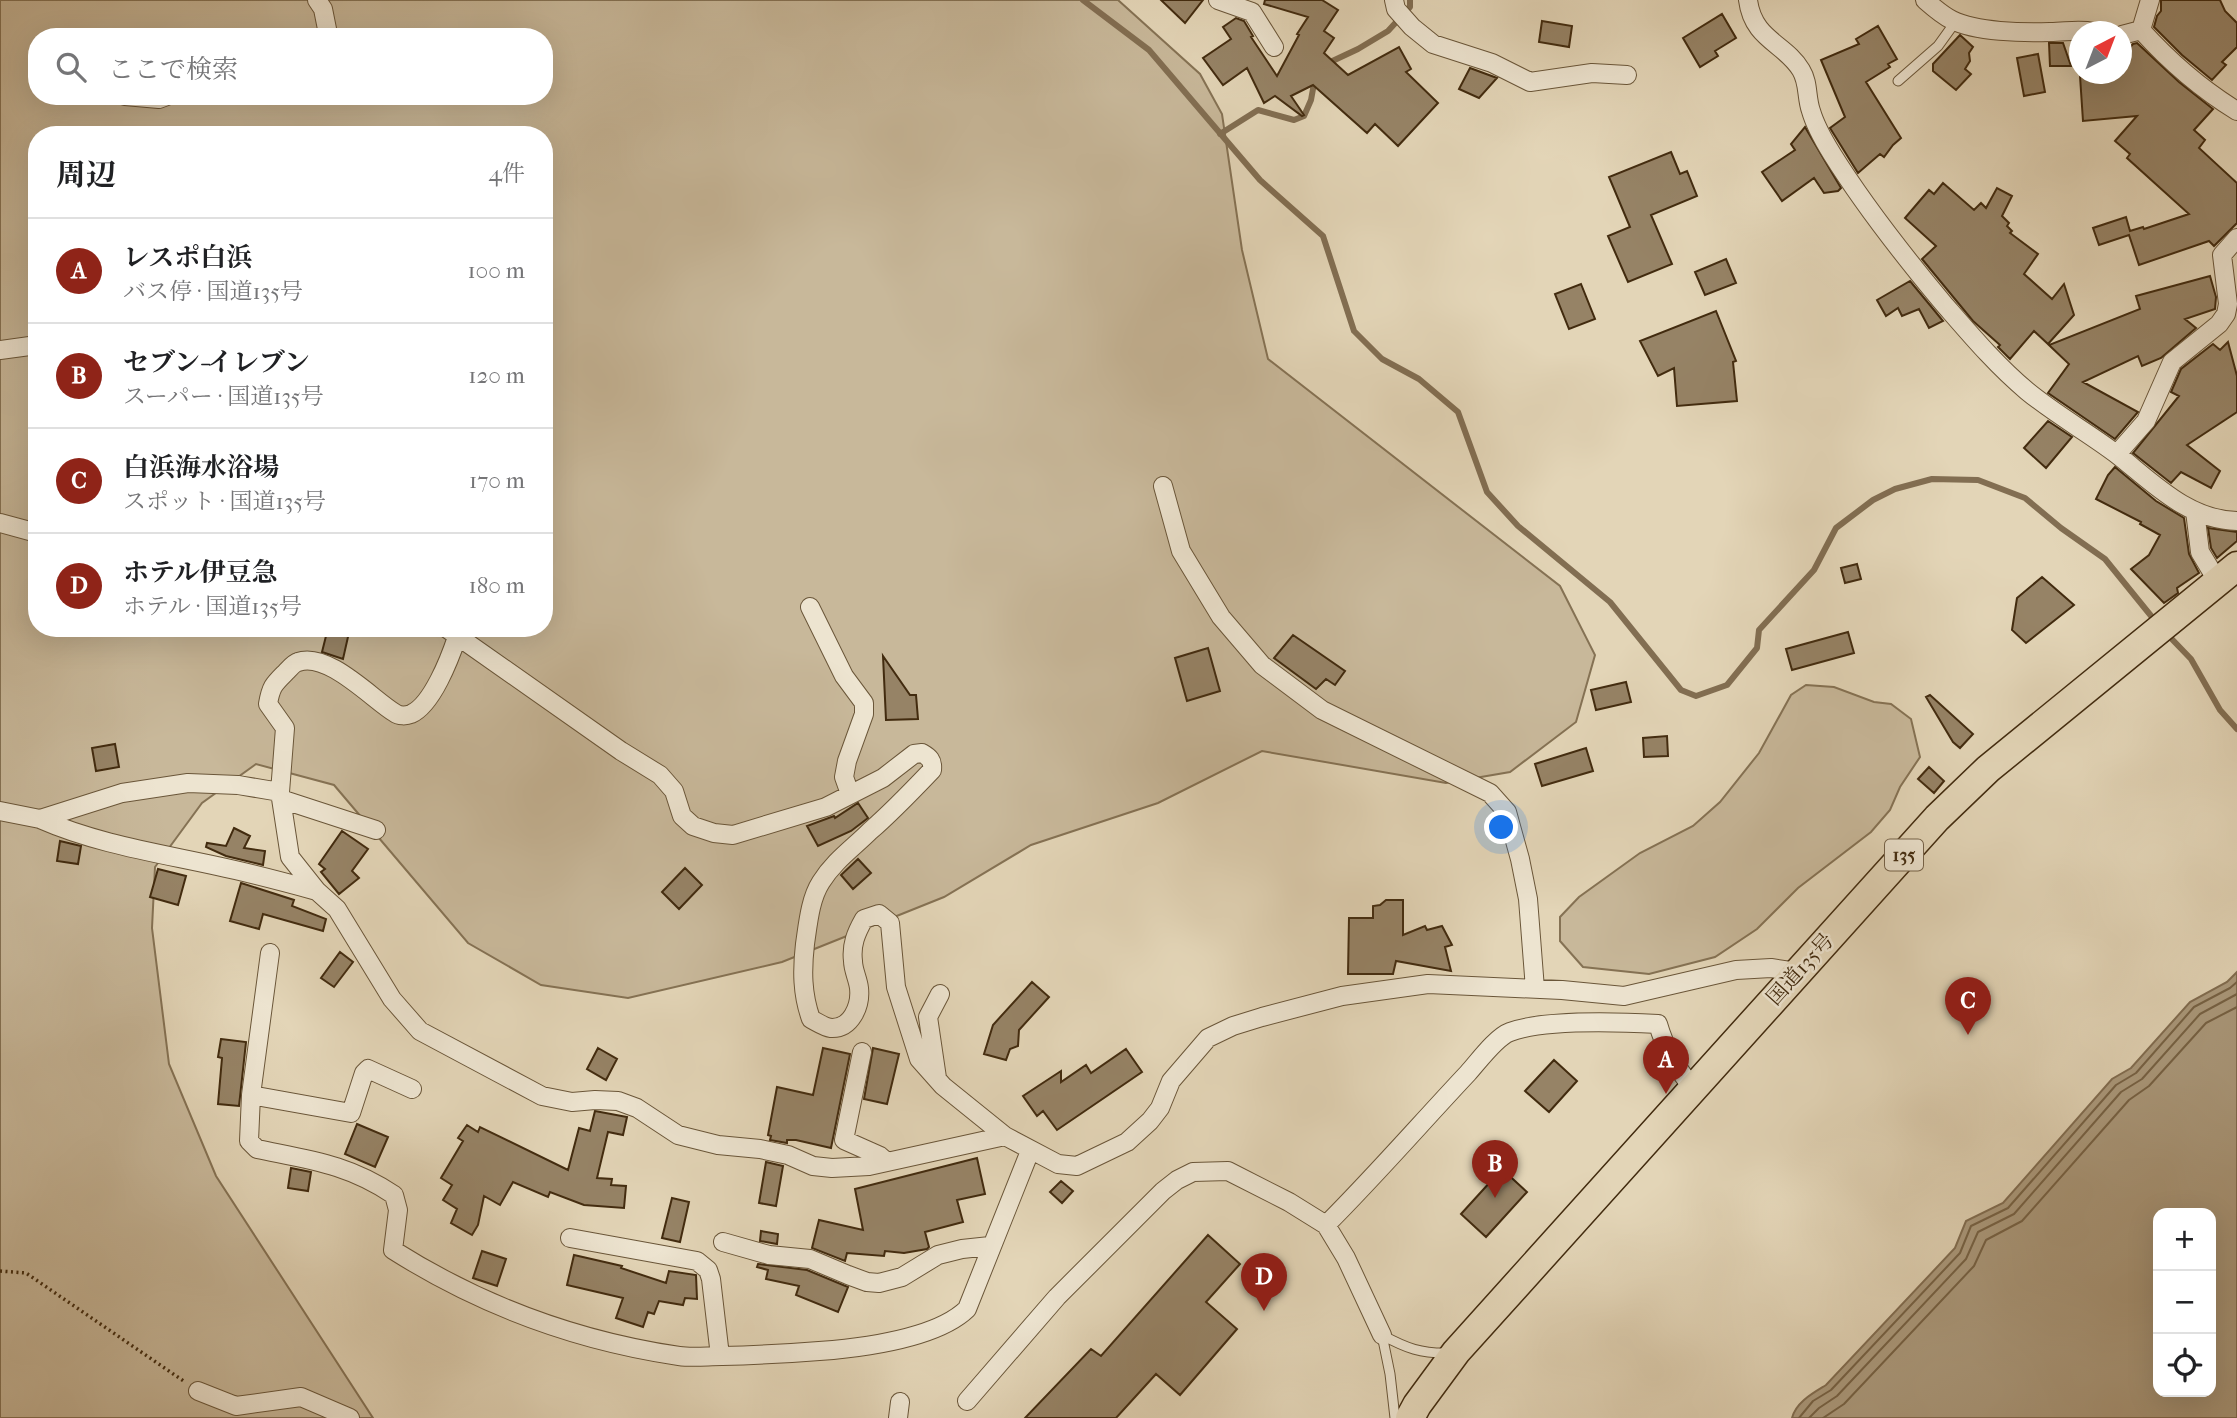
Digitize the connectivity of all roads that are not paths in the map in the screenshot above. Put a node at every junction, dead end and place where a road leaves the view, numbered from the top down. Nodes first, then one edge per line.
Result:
1 (317, 0) edge
2 (1218, 0) edge
3 (1748, 0) edge
4 (1925, 0) edge
5 (2150, 0) edge
6 (1395, 4) edge
7 (1956, 22) junction
8 (327, 28) edge
9 (2069, 30) edge
10 (2141, 30) junction
11 (2132, 33) edge
12 (1273, 47) dead end
13 (1627, 75) dead end
14 (1898, 81) dead end
15 (2237, 111) edge
16 (2237, 238) edge
17 (28, 346) edge
18 (0, 350) edge
19 (2117, 454) junction
20 (1163, 486) dead end
21 (2195, 511) junction
22 (2237, 522) edge
23 (0, 523) edge
24 (28, 531) edge
25 (2228, 574) edge
26 (810, 607) dead end
27 (451, 637) edge
28 (458, 637) edge
29 (850, 794) junction
30 (281, 796) junction
31 (0, 811) edge
32 (40, 819) junction
33 (376, 830) dead end
34 (317, 891) junction
35 (271, 953) dead end
36 (1797, 972) junction
37 (1535, 989) junction
38 (940, 994) dead end
39 (862, 1052) dead end
40 (938, 1079) junction
41 (1693, 1088) junction
42 (412, 1089) dead end
43 (251, 1095) junction
44 (1006, 1136) junction
45 (1030, 1151) junction
46 (887, 1162) junction
47 (1326, 1224) junction
48 (570, 1238) dead end
49 (723, 1242) dead end
50 (990, 1246) junction
51 (1382, 1335) junction
52 (1456, 1352) junction
53 (720, 1356) junction
54 (198, 1391) road end
55 (967, 1401) dead end
56 (350, 1418) edge
57 (1395, 1418) edge
58 (1410, 1418) edge

1 - 8 street
2 - 12 street
3 - 19 street
4 - 7 street
5 - 10 street
6 - 13 street
7 - 9 street
7 - 14 lane
10 - 11 street
10 - 15 street
16 - 19 street
17 - 18 street
19 - 21 street
20 - 37 street
21 - 22 street
21 - 25 street
23 - 24 street
25 - 36 highway, 国道135号 / 135
26 - 29 street
27 - 30 street
28 - 29 street
29 - 40 street
30 - 32 street
30 - 33 street
30 - 34 street
31 - 32 street
32 - 34 street
34 - 46 street
35 - 43 street
36 - 37 street
36 - 41 highway, 国道135号 / 135
37 - 45 street
38 - 40 street
39 - 46 street
40 - 44 street
41 - 47 street
41 - 52 highway, 国道135号 / 135
42 - 43 street
43 - 53 street
44 - 45 street
44 - 46 street
45 - 50 street
47 - 51 street
47 - 55 street
48 - 53 street
49 - 50 street
50 - 53 street
51 - 52 lane
51 - 57 lane
52 - 58 highway, 国道135号 / 135
54 - 56 street

